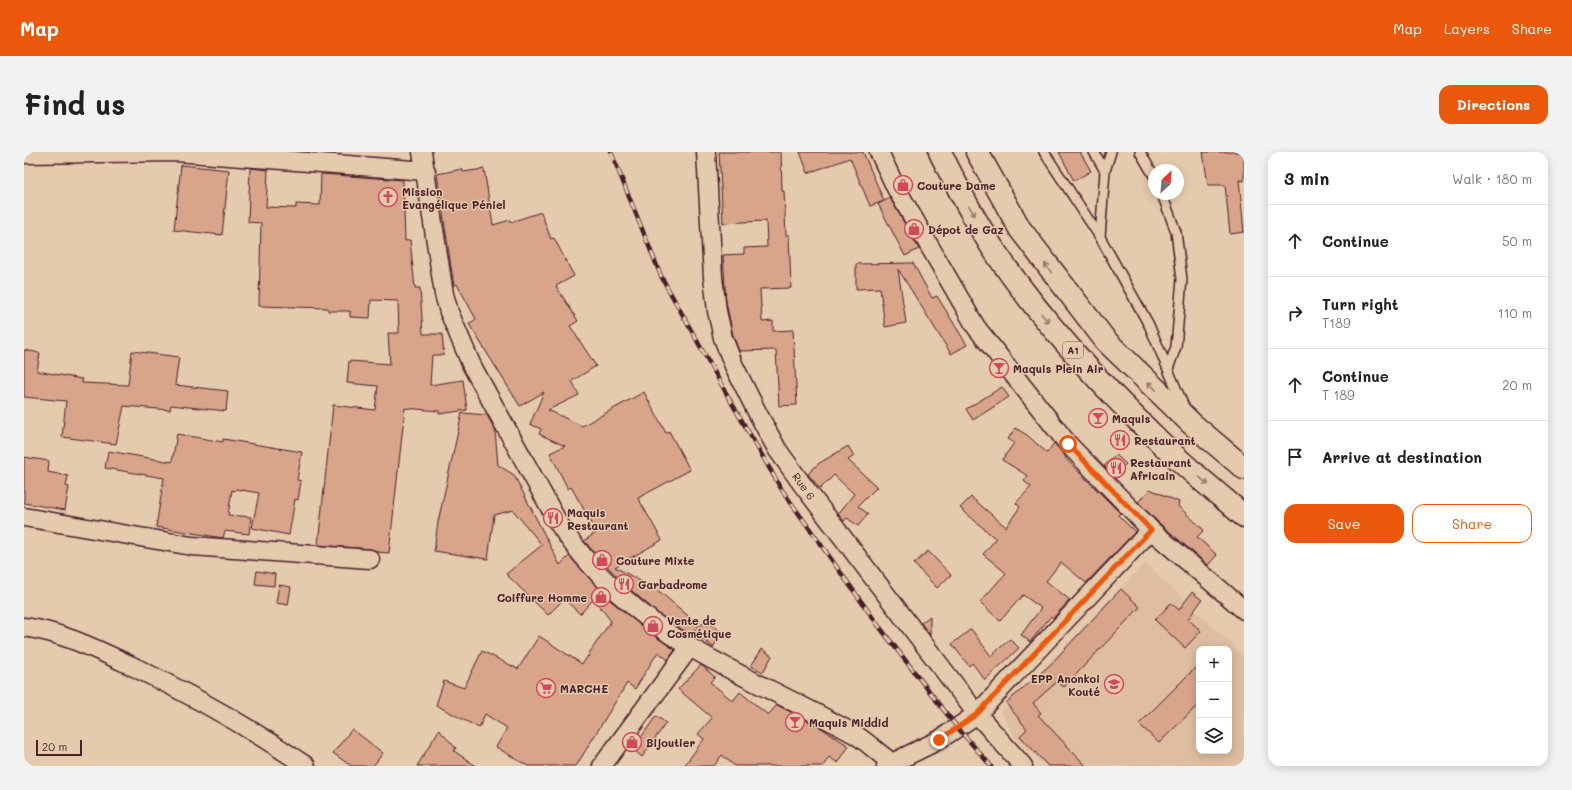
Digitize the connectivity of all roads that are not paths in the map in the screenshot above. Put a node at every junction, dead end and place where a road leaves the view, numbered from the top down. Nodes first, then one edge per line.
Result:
1 (176, 152) edge
2 (422, 152) edge
3 (706, 152) edge
4 (879, 152) edge
5 (940, 152) edge
6 (977, 152) edge
7 (1044, 152) edge
8 (1094, 152) edge
9 (1111, 152) edge
10 (1140, 152) edge
11 (24, 154) edge
12 (1148, 166) edge
13 (426, 171) junction
14 (1105, 171) junction
15 (1164, 200) edge
16 (1100, 237) junction
17 (1168, 369) junction
18 (1192, 424) junction
19 (1244, 468) edge
20 (1244, 516) edge
21 (24, 517) edge
22 (1151, 530) junction
23 (370, 559) dead end
24 (1244, 610) edge
25 (24, 627) edge
26 (690, 647) junction
27 (977, 714) junction
28 (891, 765) edge
29 (306, 766) edge
30 (602, 766) edge
31 (1023, 766) edge

1 - 11 street
1 - 13 street
2 - 13 street
3 - 27 street, Rue 6
4 - 22 street
5 -> 20 main road, A1
18 -> 6 main road
7 - 16 lane
8 - 14 lane
9 - 14 lane
10 - 12 lane
13 - 26 street
14 - 16 lane
15 - 17 lane
16 - 17 lane
17 - 18 lane
18 - 19 main road
21 - 23 street
22 - 24 street
22 - 27 street
25 - 29 street
26 - 28 street
26 - 30 street
27 - 28 street
27 - 31 street, Rue 6

